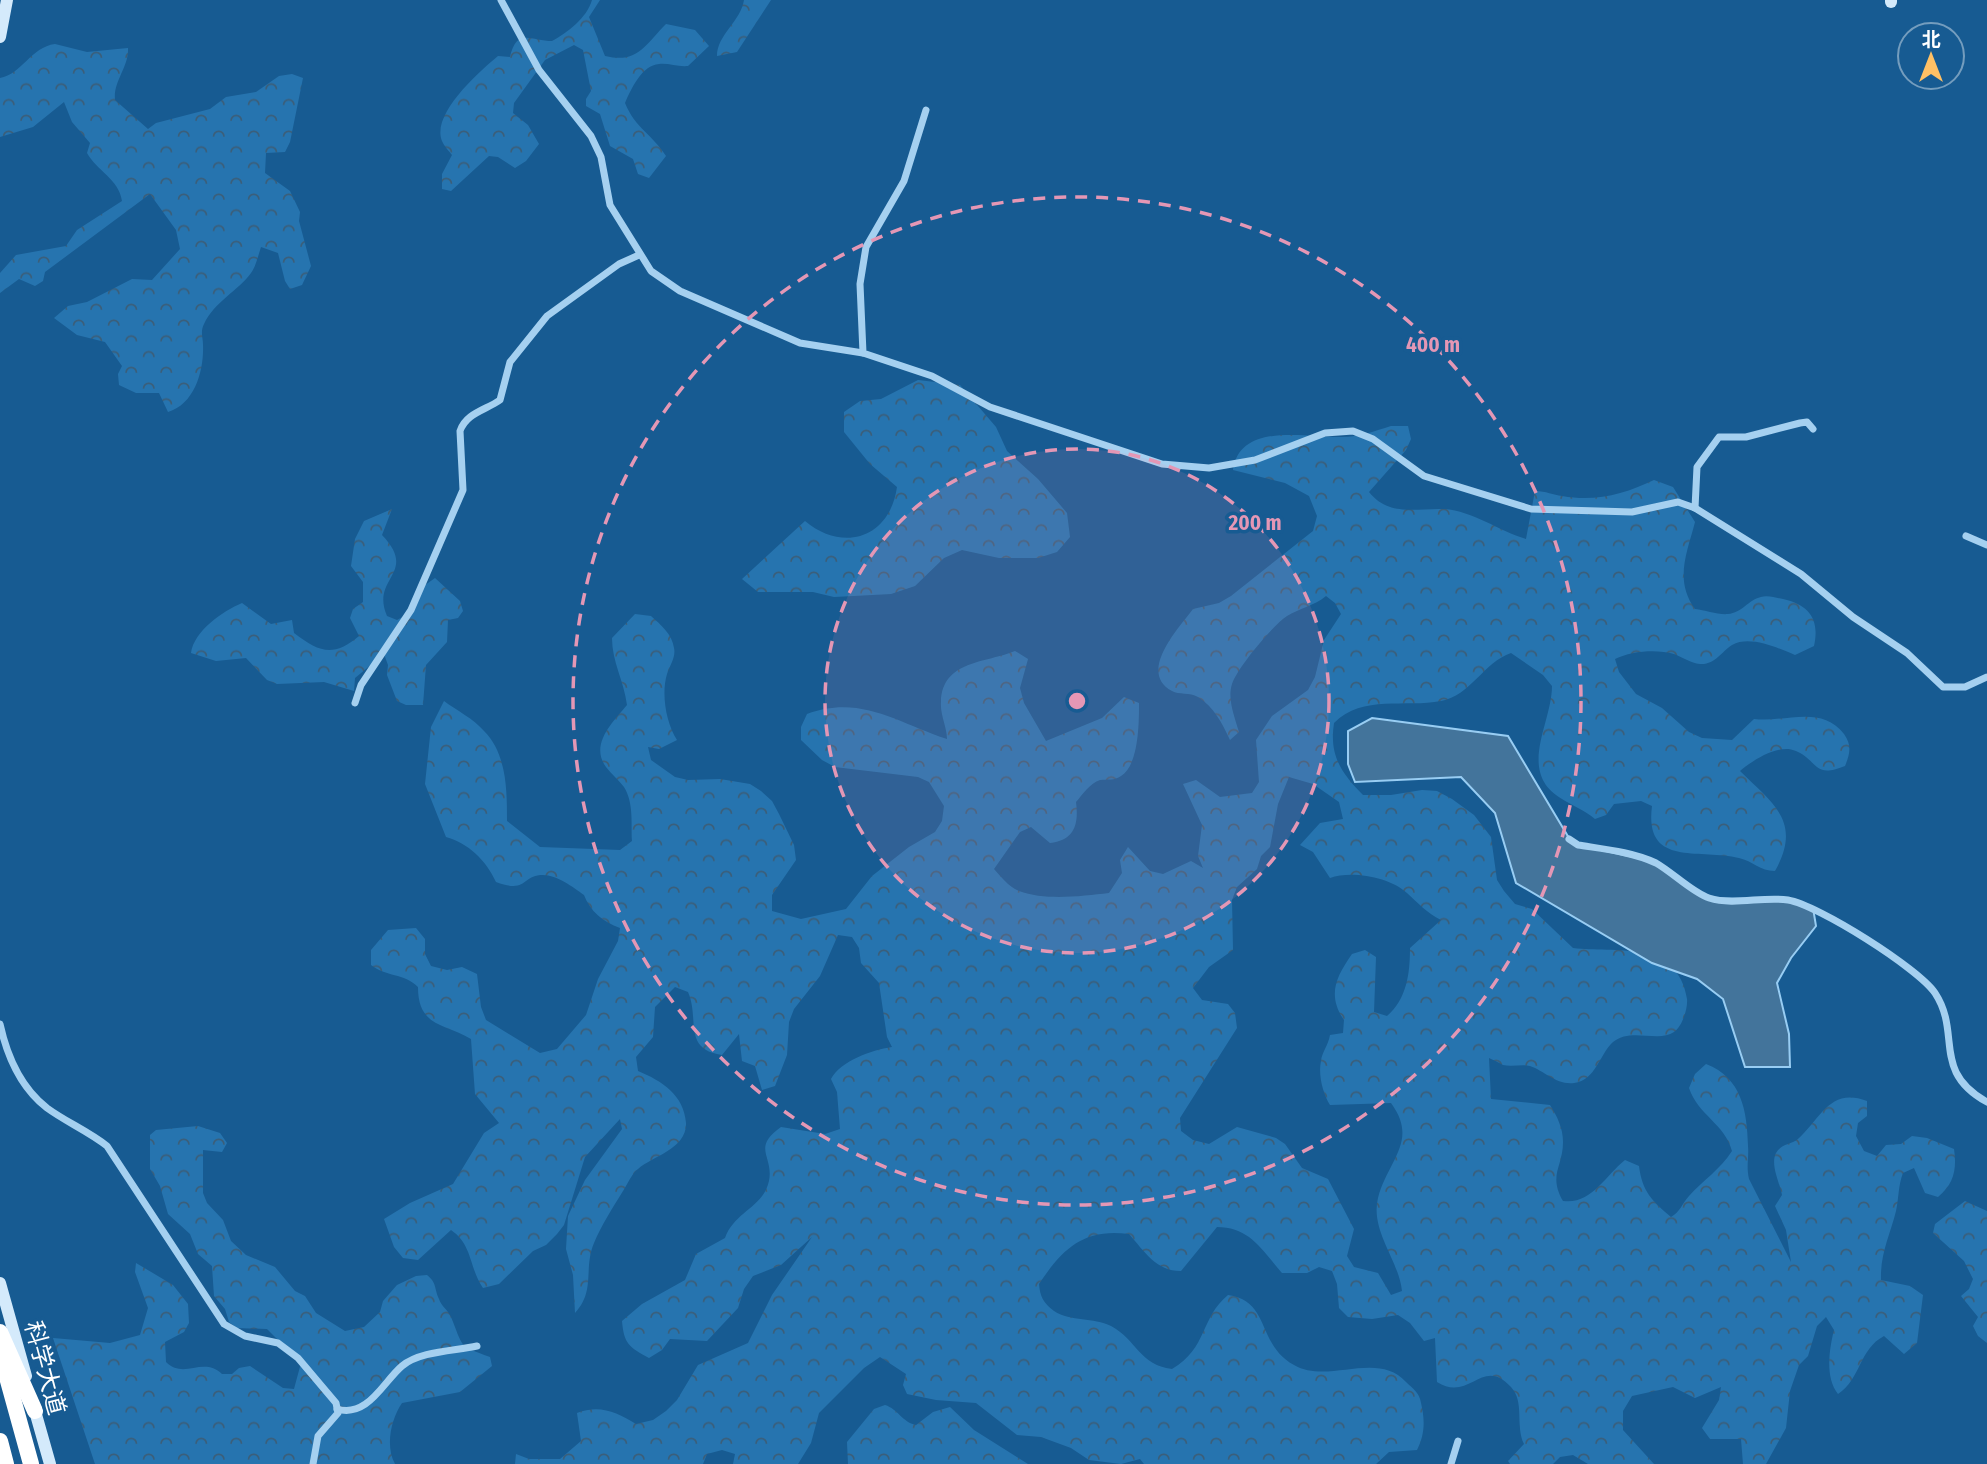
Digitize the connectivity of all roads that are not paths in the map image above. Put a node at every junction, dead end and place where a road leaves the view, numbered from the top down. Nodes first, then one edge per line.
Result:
1 (7, 0) edge
2 (501, 0) edge
3 (0, 37) edge
4 (926, 110) dead end
5 (639, 255) junction
6 (863, 353) junction
7 (1813, 429) dead end
8 (1695, 508) junction
9 (1966, 537) dead end
10 (1987, 545) edge
11 (1987, 677) edge
12 (355, 703) dead end
13 (1569, 839) dead end
14 (0, 1024) edge
15 (1987, 1102) edge
16 (0, 1283) edge
17 (0, 1332) edge
18 (477, 1346) dead end
19 (0, 1352) edge
20 (337, 1409) junction
21 (35, 1411) junction
22 (0, 1441) edge
23 (1458, 1441) dead end
24 (6, 1464) edge
25 (31, 1464) edge
26 (50, 1464) edge
27 (313, 1464) edge
28 (1451, 1464) edge

1 - 3 main road
2 - 5 street
4 - 6 street
5 - 6 street
5 - 12 street
6 - 8 street
7 - 8 street
8 - 11 street
9 - 10 street
13 - 15 street
14 - 20 street
16 - 21 main road, 科学大道
17 - 21 highway
18 - 20 street
19 - 25 highway
20 - 27 street
21 - 26 main road, 科学大道
22 - 24 highway
23 - 28 street

